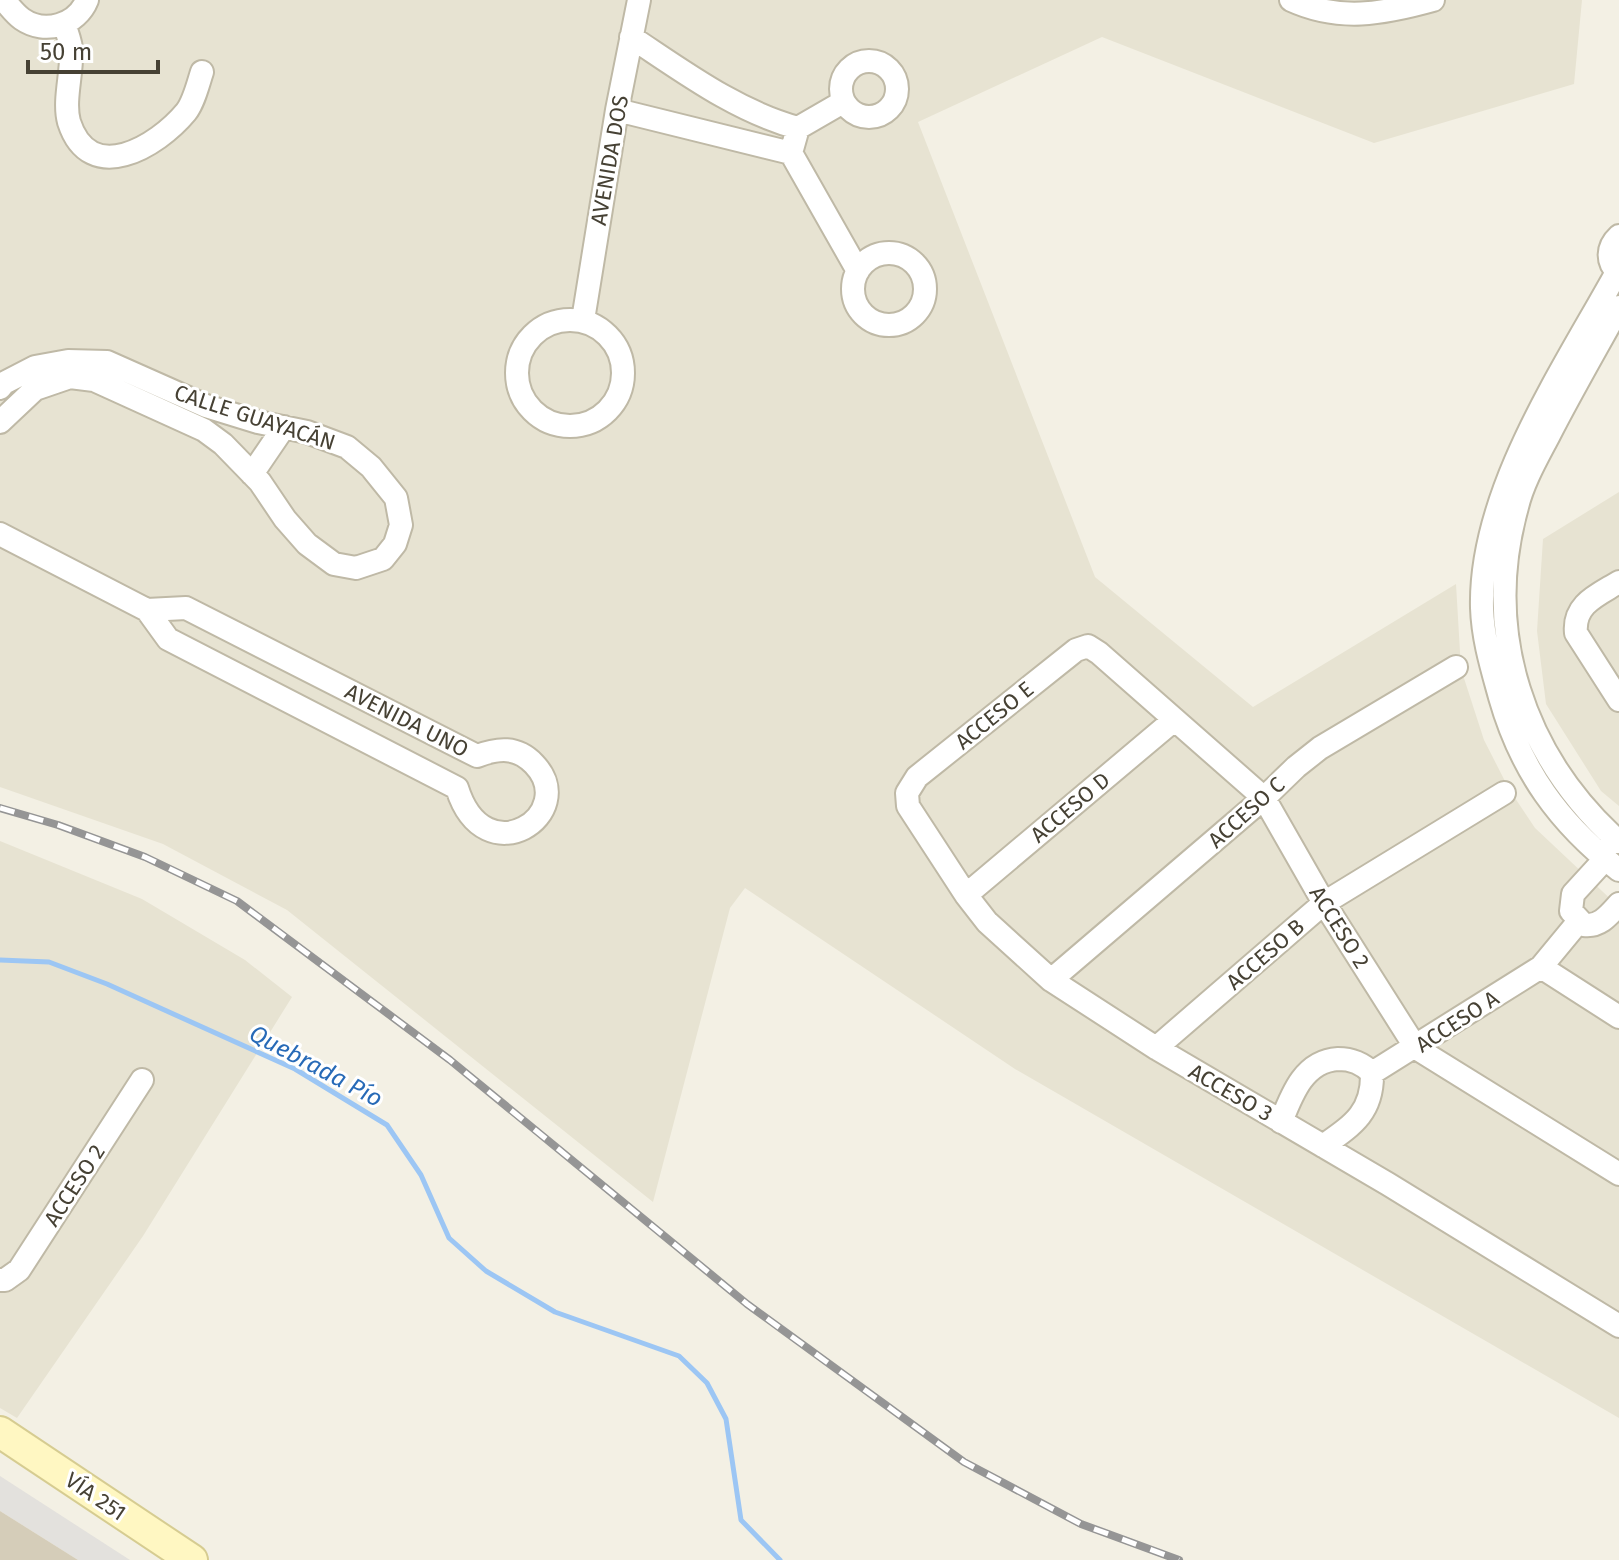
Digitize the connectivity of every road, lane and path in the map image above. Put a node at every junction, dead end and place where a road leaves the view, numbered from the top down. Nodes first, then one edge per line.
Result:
1 (4, 0) edge
2 (87, 0) edge
3 (639, 0) edge
4 (1291, 0) edge
5 (1433, 0) edge
6 (64, 24) junction
7 (631, 37) junction
8 (202, 72) dead end
9 (713, 91) junction
10 (843, 102) dead end
11 (617, 110) junction
12 (798, 128) junction
13 (702, 131) junction
14 (791, 153) junction
15 (1619, 236) edge
16 (858, 271) dead end
17 (1618, 273) edge
18 (1619, 307) edge
19 (583, 320) junction
20 (153, 382) junction
21 (0, 388) edge
22 (142, 403) junction
23 (1, 417) edge
24 (284, 427) junction
25 (252, 474) junction
26 (0, 534) edge
27 (1619, 582) edge
28 (147, 610) junction
29 (1088, 646) joint
30 (1456, 667) dead end
31 (1619, 700) edge
32 (1174, 720) junction
33 (907, 793) joint
34 (1504, 793) dead end
35 (1264, 798) junction
36 (1615, 857) edge
37 (966, 895) junction
38 (1324, 903) junction
39 (1619, 904) edge
40 (1579, 921) junction
41 (1541, 967) junction
42 (1051, 980) junction
43 (1619, 1017) edge
44 (1156, 1048) junction
45 (1416, 1048) junction
46 (1372, 1073) junction
47 (142, 1080) dead end
48 (1281, 1122) junction
49 (1323, 1146) junction
50 (1619, 1174) edge
51 (0, 1280) edge
52 (1619, 1326) edge
53 (0, 1432) edge
54 (192, 1560) edge

1 - 6 street
2 - 6 street
3 - 7 street, AVENIDA DOS
4 - 5 street
6 - 8 street
7 - 9 street
7 - 11 street, AVENIDA DOS
9 - 12 street
9 - 13 street
10 - 12 street
11 - 13 street
11 - 19 street, AVENIDA DOS
12 - 14 street
13 - 14 street
14 - 16 street
15 - 17 street
17 - 36 street
18 - 36 street
19 - 19 street
20 - 21 street, CALLE GUAYACÁN
20 - 22 street
20 - 24 street, CALLE GUAYACÁN
22 - 23 street, CALLE GUAYACÁN
22 - 25 street, CALLE GUAYACÁN
24 - 25 street
24 - 25 street, CALLE GUAYACÁN
26 - 28 street, AVENIDA UNO
27 - 31 street
28 - 28 street, AVENIDA UNO
29 - 32 street, ACCESO 2
29 - 33 street, ACCESO E
30 - 35 street, ACCESO C
32 - 35 street, ACCESO 2
32 - 37 street, ACCESO D
33 - 37 street, ACCESO 3
34 - 38 street, ACCESO B
35 - 38 street, ACCESO 2
35 - 42 street, ACCESO C
36 - 40 street
37 - 42 street, ACCESO 3
38 - 44 street, ACCESO B
38 - 45 street, ACCESO 2
39 - 40 street
40 - 41 street, ACCESO A
41 - 43 street
41 - 45 street, ACCESO A
42 - 44 street, ACCESO 3
44 - 48 street, ACCESO 3
45 - 46 street, ACCESO A
45 - 50 street, ACCESO 2
46 - 48 street
46 - 49 street
47 - 51 street, ACCESO 2
48 - 49 street, ACCESO 3
49 - 52 street, ACCESO 3
53 - 54 main road, VÍA 251

